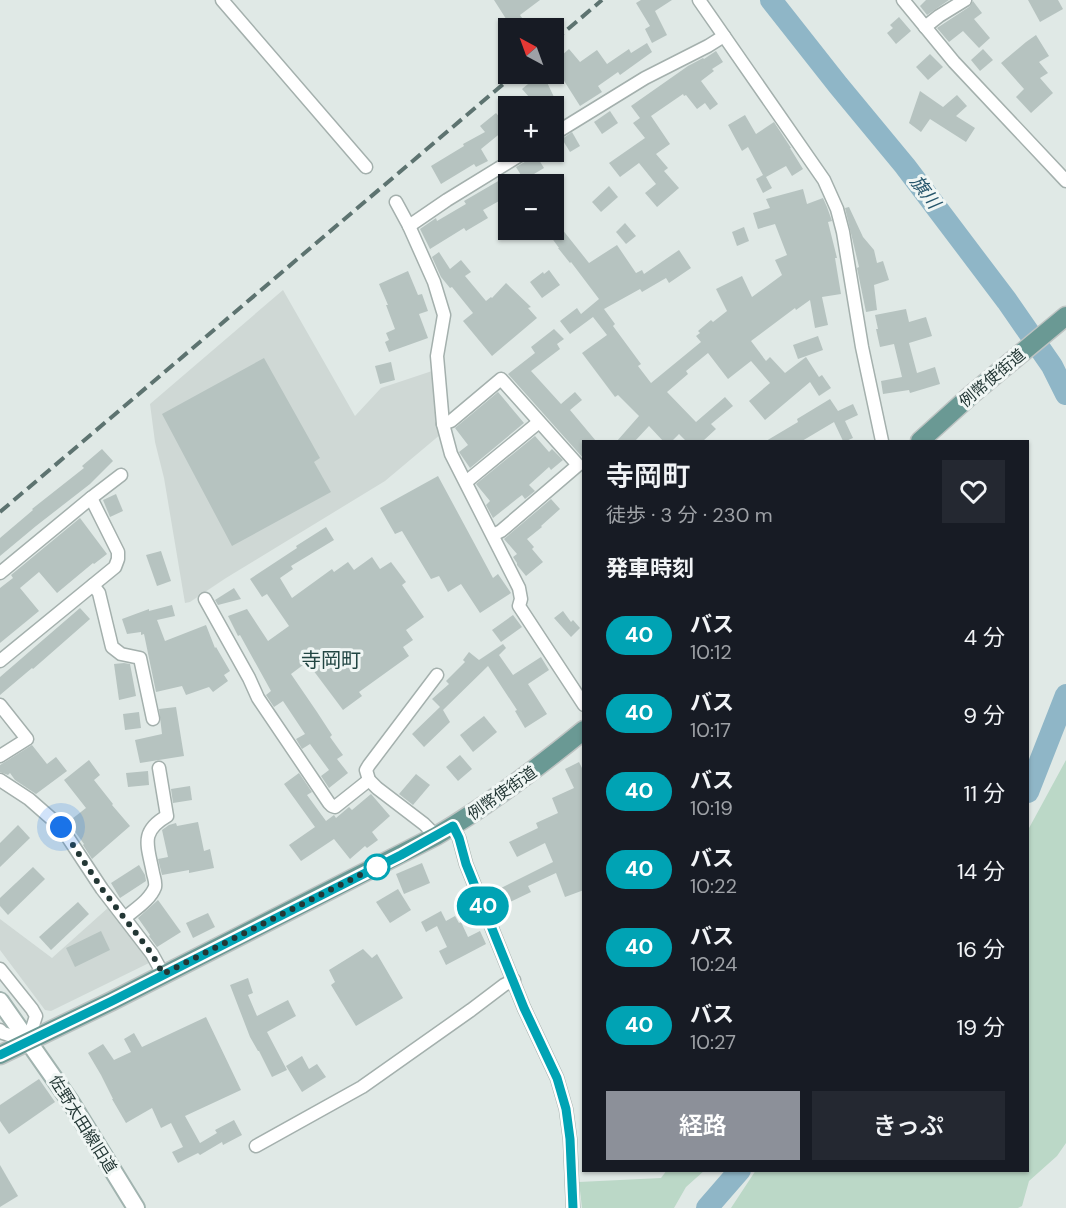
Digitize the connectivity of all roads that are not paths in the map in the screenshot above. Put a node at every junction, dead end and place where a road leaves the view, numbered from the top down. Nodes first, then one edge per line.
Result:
1 (222, 0) edge
2 (699, 0) edge
3 (903, 0) edge
4 (965, 0) edge
5 (925, 27) junction
6 (724, 36) junction
7 (564, 128) edge
8 (509, 162) edge
9 (366, 167) dead end
10 (1066, 181) edge
11 (396, 202) dead end
12 (409, 226) junction
13 (1066, 316) edge
14 (539, 422) junction
15 (443, 424) junction
16 (882, 440) edge
17 (921, 440) edge
18 (121, 475) dead end
19 (466, 482) junction
20 (92, 498) junction
21 (493, 535) junction
22 (0, 573) edge
23 (93, 585) junction
24 (205, 599) dead end
25 (0, 661) edge
26 (437, 675) dead end
27 (582, 702) edge
28 (0, 705) edge
29 (153, 719) dead end
30 (582, 732) edge
31 (0, 756) edge
32 (159, 768) dead end
33 (0, 780) edge
34 (369, 780) junction
35 (453, 826) junction
36 (436, 836) junction
37 (125, 918) junction
38 (0, 969) edge
39 (163, 974) junction
40 (514, 980) junction
41 (0, 1000) edge
42 (0, 1030) edge
43 (28, 1041) junction
44 (0, 1055) edge
45 (256, 1146) dead end
46 (136, 1208) edge
47 (573, 1208) edge

1 - 9 street
2 - 6 street
3 - 5 street
4 - 5 street
5 - 10 street
6 - 7 street
6 - 16 street
8 - 12 street
11 - 12 street
12 - 15 street
13 - 17 main road, 例幣使街道
14 - 15 street
14 - 19 street
14 - 21 street
15 - 19 street
18 - 20 street
19 - 21 street
20 - 22 street
20 - 23 street
21 - 27 street
23 - 25 street
23 - 29 street
24 - 34 street
26 - 34 street
28 - 31 street
30 - 35 main road, 例幣使街道
32 - 37 street
33 - 37 street
34 - 36 street
35 - 36 main road
35 - 40 street, 例幣使街道
36 - 39 main road
37 - 39 street
38 - 43 street
39 - 43 main road
40 - 45 street
40 - 47 street, 例幣使街道
41 - 43 street, 佐野太田線旧道
42 - 43 street
43 - 44 main road
43 - 46 street, 佐野太田線旧道

